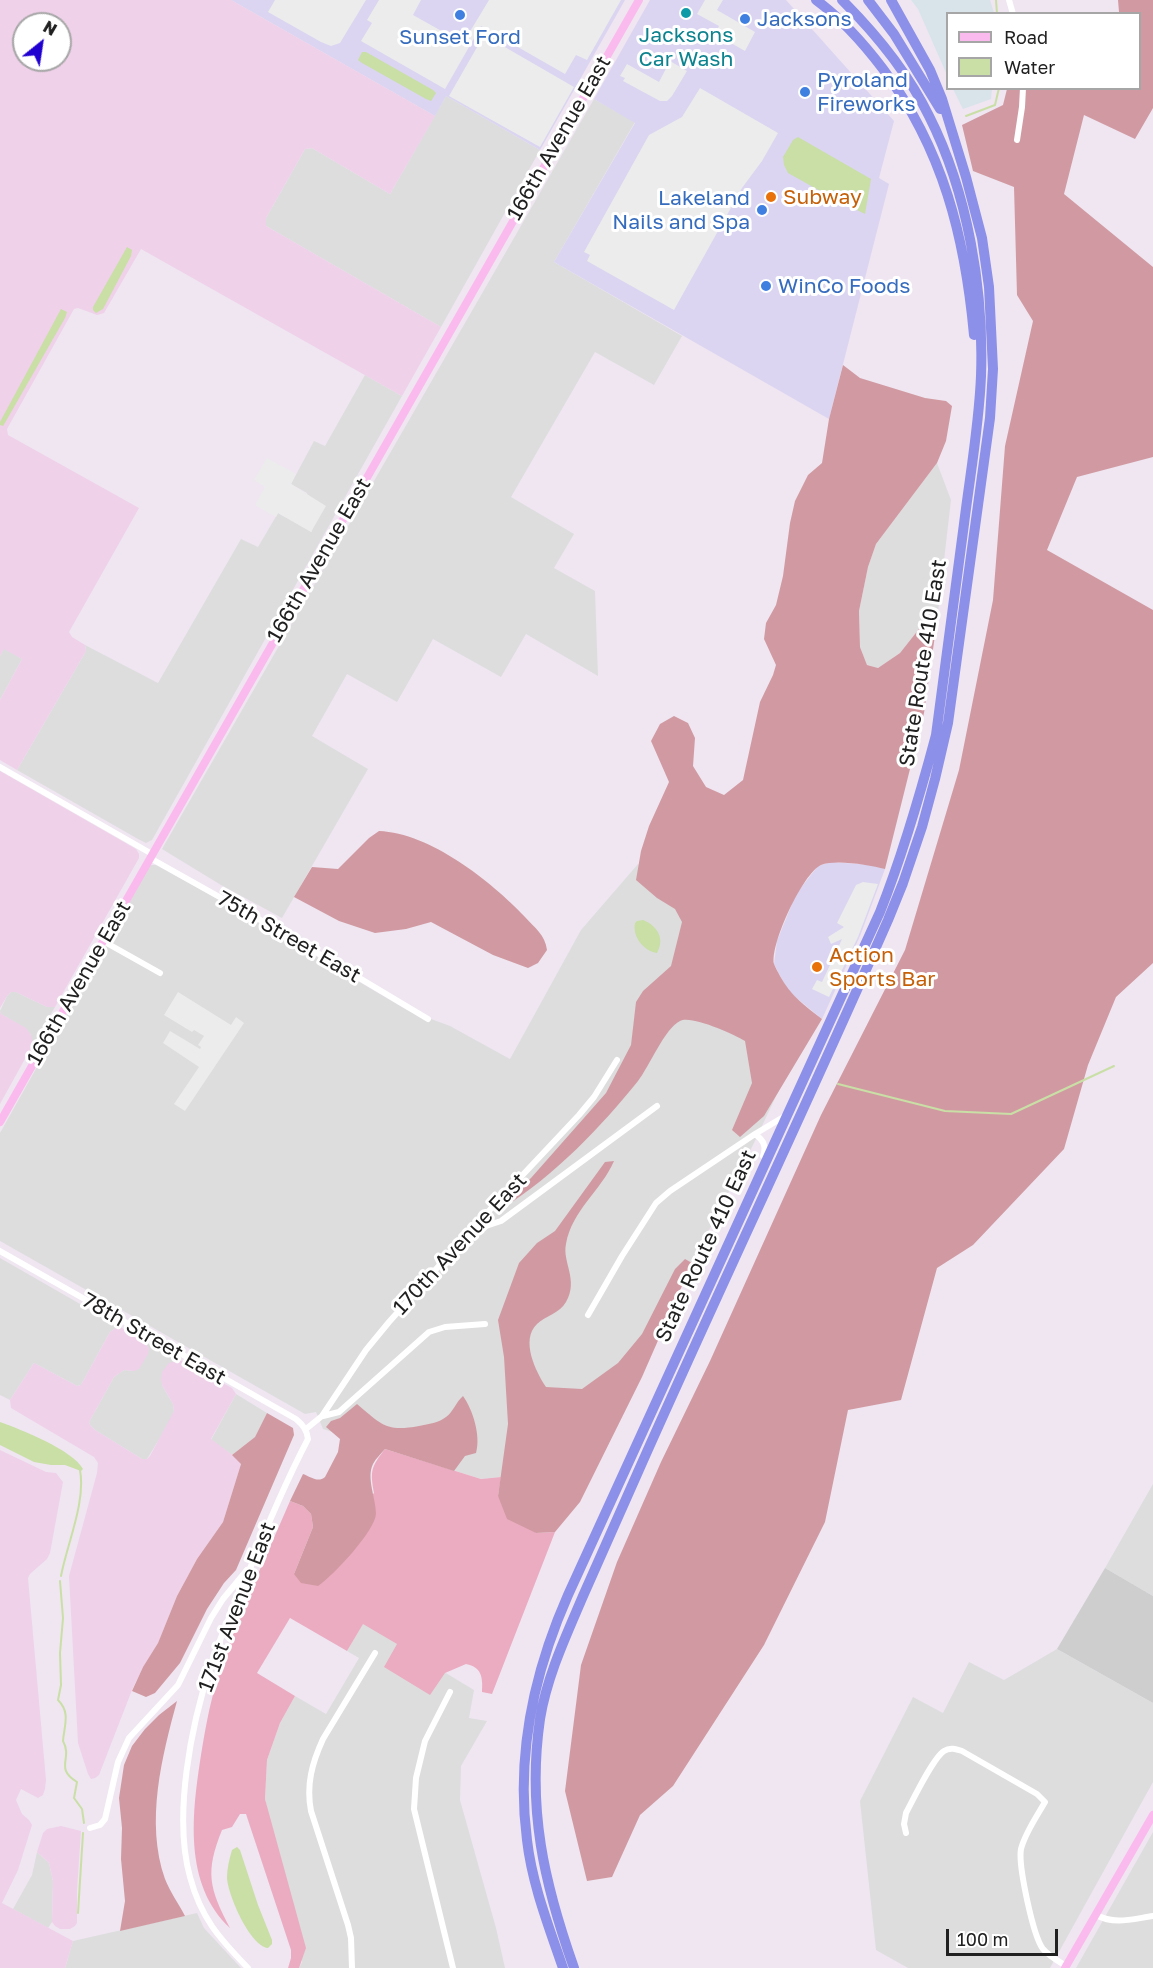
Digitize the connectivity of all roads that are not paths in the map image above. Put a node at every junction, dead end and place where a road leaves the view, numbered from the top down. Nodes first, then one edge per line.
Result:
1 (639, 0) edge
2 (816, 0) edge
3 (842, 0) edge
4 (868, 0) edge
5 (891, 0) edge
6 (1023, 90) edge
7 (1017, 140) dead end
8 (956, 145) junction
9 (970, 476) junction
10 (0, 767) edge
11 (151, 856) junction
12 (103, 941) junction
13 (160, 973) dead end
14 (428, 1019) dead end
15 (617, 1060) dead end
16 (657, 1106) dead end
17 (788, 1114) junction
18 (0, 1122) edge
19 (755, 1134) junction
20 (754, 1189) junction
21 (470, 1231) junction
22 (0, 1251) edge
23 (588, 1315) dead end
24 (485, 1324) dead end
25 (322, 1416) junction
26 (306, 1429) junction
27 (251, 1565) junction
28 (375, 1653) dead end
29 (450, 1692) dead end
30 (1153, 1815) edge
31 (90, 1828) dead end
32 (906, 1833) dead end
33 (1096, 1915) junction
34 (1153, 1916) edge
35 (1065, 1967) edge
36 (248, 1968) edge
37 (352, 1968) edge
38 (453, 1968) edge
39 (563, 1968) edge
40 (574, 1968) edge

1 - 11 street, 166th Avenue East
2 - 9 highway
3 - 9 highway
4 - 8 highway
5 - 8 highway
6 - 7 street
8 - 40 highway, State Route 410 East
9 - 17 highway, State Route 410 East
10 - 11 street, 75th Street East
11 - 12 street, 166th Avenue East
11 - 14 street, 75th Street East
12 - 13 street
12 - 18 street, 166th Avenue East
15 - 21 street, 170th Avenue East
16 - 21 street
17 - 19 street
17 - 20 highway, State Route 410 East
19 - 20 street
19 - 23 street
20 - 39 highway, State Route 410 East
21 - 25 street, 170th Avenue East
22 - 26 street, 78th Street East
24 - 25 street
25 - 26 street, 170th Avenue East
26 - 27 street, 171st Avenue East
27 - 31 street
27 - 36 street, 171st Avenue East
28 - 37 street
29 - 38 street
30 - 33 street
32 - 35 street
33 - 34 street
33 - 35 street

